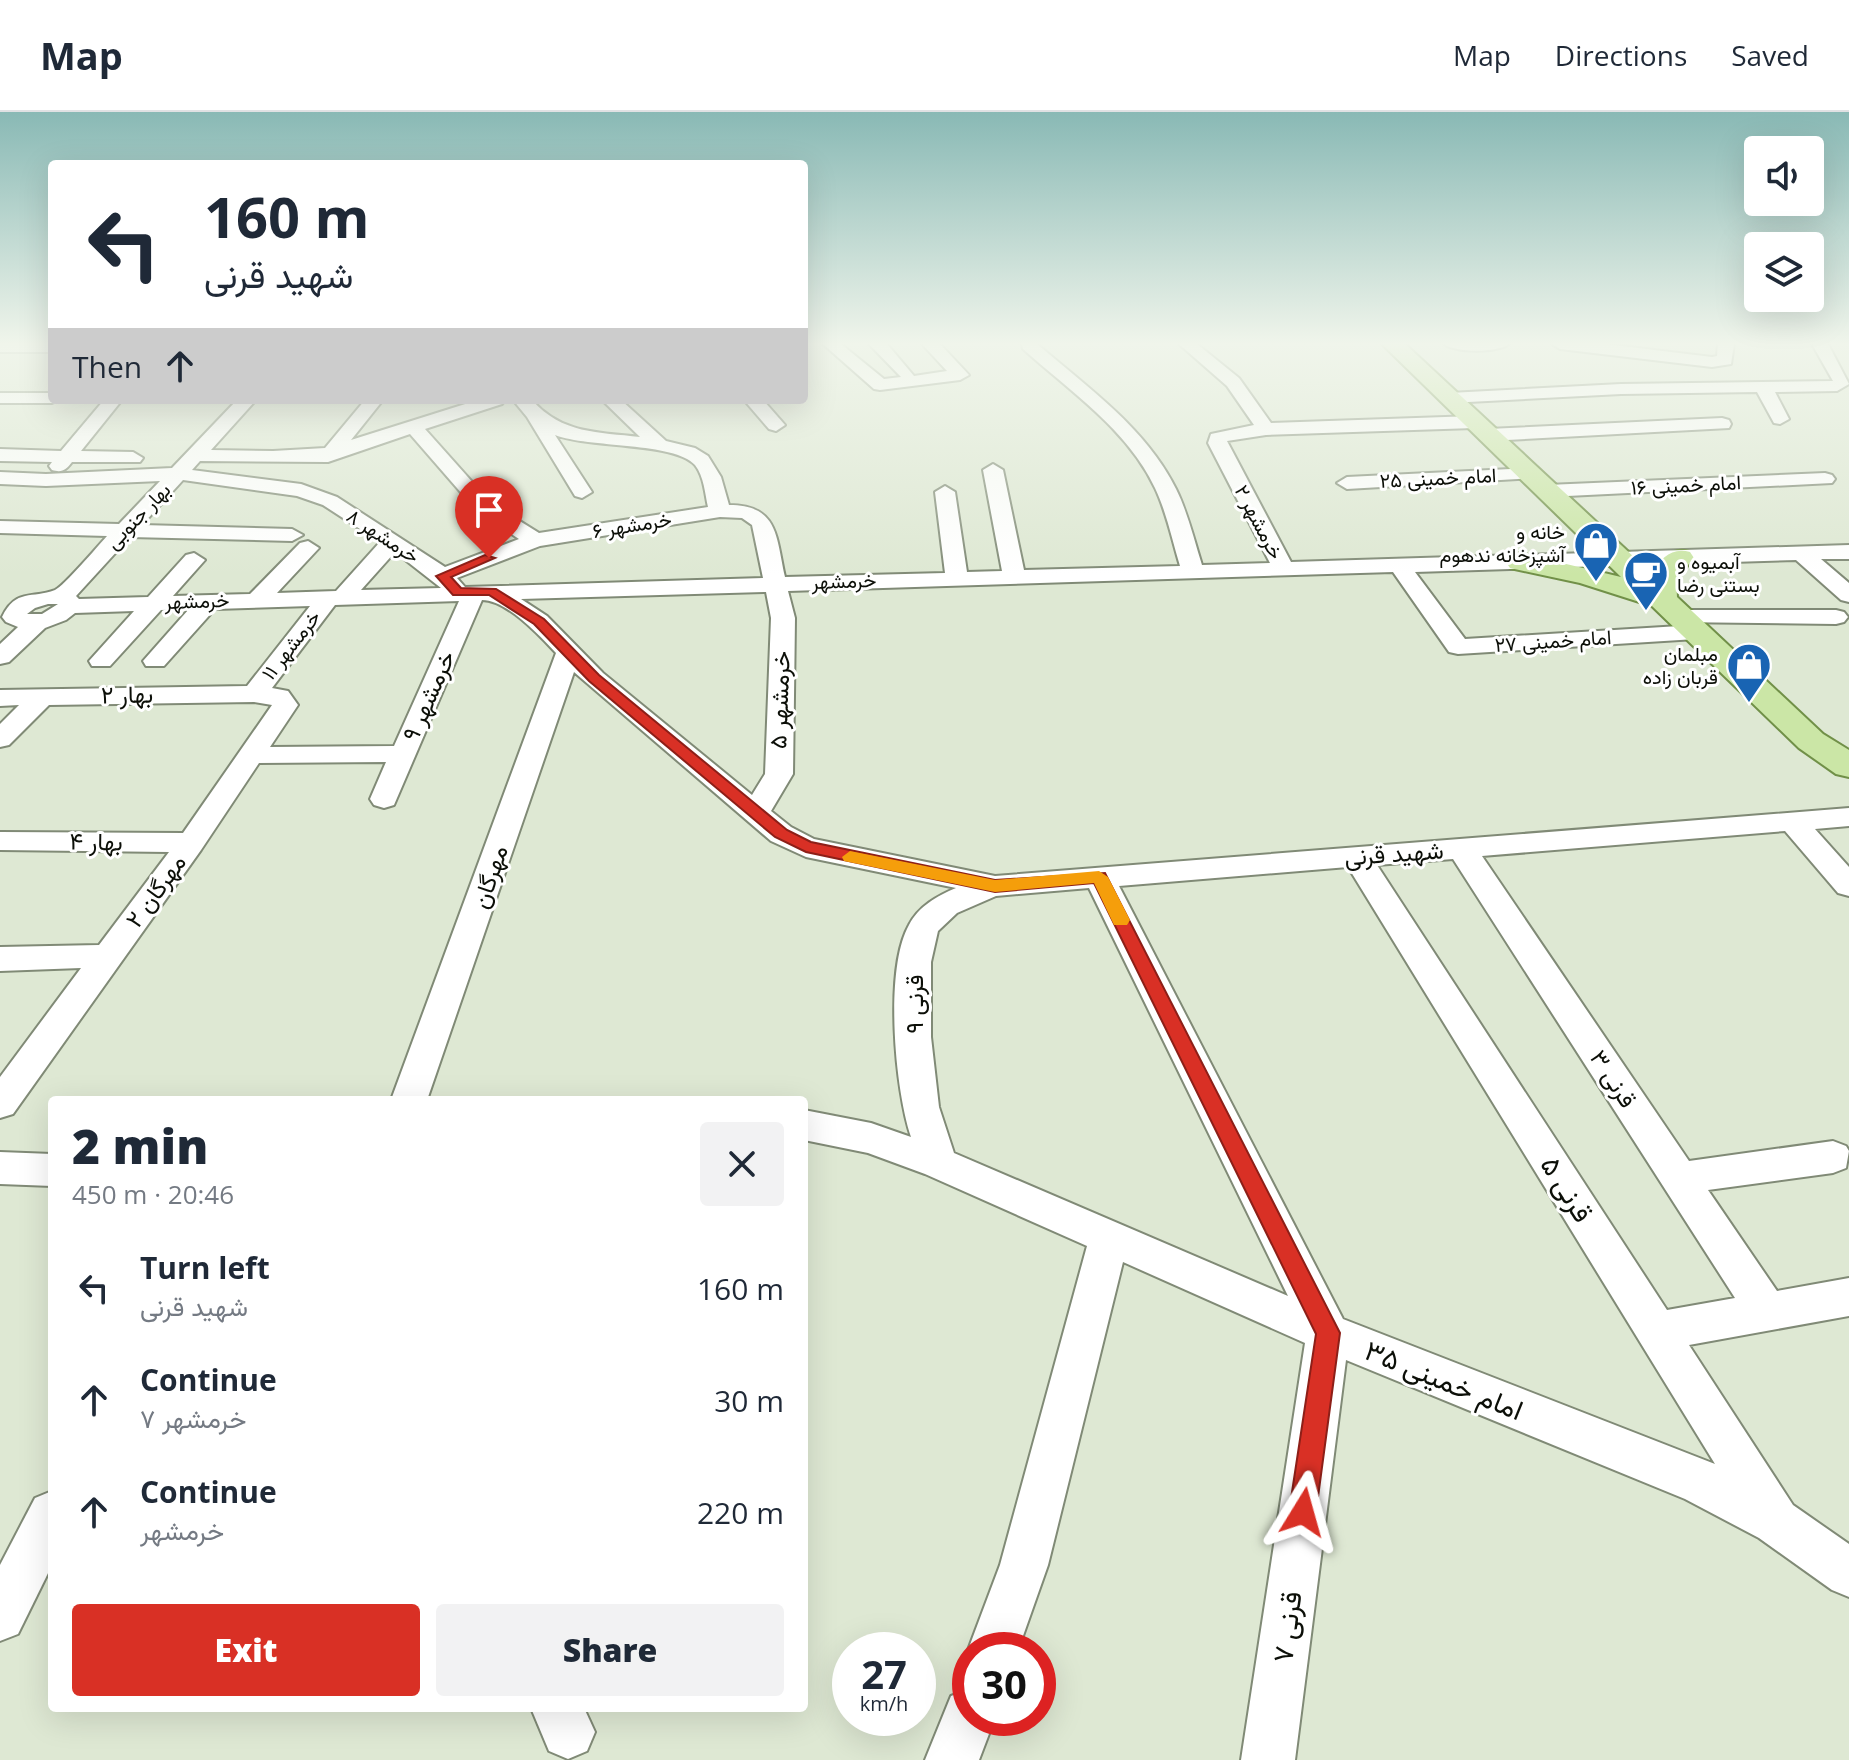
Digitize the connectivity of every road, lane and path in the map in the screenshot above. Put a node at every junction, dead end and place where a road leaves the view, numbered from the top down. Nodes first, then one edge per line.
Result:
1 (96, 421) edge
2 (228, 421) edge
3 (357, 421) edge
4 (429, 421) edge
5 (537, 421) edge
6 (539, 421) edge
7 (634, 421) edge
8 (772, 421) edge
9 (1113, 421) edge
10 (1260, 421) edge
11 (1473, 421) edge
12 (1722, 424) dead end
13 (776, 425) dead end
14 (413, 426) junction
15 (1266, 429) junction
16 (1481, 429) junction
17 (658, 443) junction
18 (330, 453) junction
19 (0, 455) edge
20 (68, 455) junction
21 (189, 463) junction
22 (993, 470) dead end
23 (0, 478) edge
24 (1825, 479) dead end
25 (46, 480) junction
26 (1347, 483) dead end
27 (1538, 483) junction
28 (301, 490) junction
29 (582, 492) dead end
30 (945, 492) dead end
31 (720, 511) junction
32 (0, 527) edge
33 (125, 529) junction
34 (535, 540) junction
35 (393, 541) junction
36 (1849, 552) edge
37 (1801, 553) junction
38 (1680, 558) junction
39 (194, 560) dead end
40 (1619, 560) junction
41 (1520, 562) junction
42 (1400, 566) junction
43 (1284, 569) junction
44 (1193, 572) junction
45 (1014, 577) junction
46 (957, 578) junction
47 (776, 583) junction
48 (467, 588) junction
49 (1849, 595) edge
50 (336, 596) junction
51 (258, 599) junction
52 (210, 600) junction
53 (66, 602) junction
54 (156, 602) junction
55 (18, 613) edge
56 (1679, 617) junction
57 (1836, 617) dead end
58 (568, 654) junction
59 (0, 657) edge
60 (101, 661) dead end
61 (155, 661) dead end
62 (254, 694) junction
63 (42, 697) junction
64 (0, 698) edge
65 (0, 739) edge
66 (1811, 741) junction
67 (1849, 750) edge
68 (404, 754) junction
69 (250, 755) junction
70 (1849, 766) edge
71 (384, 799) dead end
72 (757, 811) junction
73 (1849, 817) edge
74 (1793, 822) junction
75 (0, 841) edge
76 (191, 843) junction
77 (1461, 848) junction
78 (1357, 857) junction
79 (1099, 877) junction
80 (995, 886) junction
81 (1849, 886) edge
82 (109, 956) junction
83 (0, 959) edge
84 (410, 1096) edge
85 (0, 1104) edge
86 (808, 1126) edge
87 (1833, 1157) dead end
88 (938, 1163) junction
89 (0, 1168) edge
90 (48, 1170) edge
91 (1679, 1178) junction
92 (1109, 1238) junction
93 (1849, 1297) edge
94 (1766, 1310) junction
95 (1656, 1331) junction
96 (1328, 1333) junction
97 (1776, 1521) junction
98 (48, 1523) edge
99 (1849, 1573) edge
100 (0, 1616) edge
101 (1000, 1632) edge
102 (962, 1736) edge
103 (952, 1760) edge
104 (1268, 1760) edge

1 - 20 street
2 - 21 street, بهار جنوبی
3 - 18 street
4 - 14 street
5 - 29 street
6 - 17 street
7 - 17 street
8 - 13 street
9 - 44 street
10 - 15 street
11 - 16 main road
12 - 16 street
14 - 18 street
14 - 34 street
15 - 16 street
15 - 43 street, خرمشهر ۲
16 - 27 main road
17 - 31 street
18 - 21 street
18 - 28 street
19 - 20 street
20 - 21 street
20 - 25 street
21 - 25 street
21 - 28 street, خرمشهر ۸
21 - 33 street, بهار جنوبی
22 - 45 street
23 - 25 street
24 - 27 street, امام خمینی ۱۶
26 - 27 street, امام خمینی ۲۵
27 - 40 main road
28 - 35 street, خرمشهر ۸
30 - 46 street
31 - 34 street, خرمشهر ۶
31 - 47 street, خرمشهر ۶
32 - 33 street
33 - 51 street
33 - 53 street, بهار جنوبی
34 - 48 street, خرمشهر ۶
35 - 48 street, خرمشهر ۸
35 - 50 street, خرمشهر ۱۱
36 - 37 street, خرمشهر
37 - 38 street, خرمشهر
37 - 49 street
38 - 40 street, خرمشهر
38 - 56 main road
39 - 54 street
40 - 41 street, خرمشهر
40 - 56 main road
41 - 42 street, خرمشهر
41 - 56 main road
42 - 43 street, خرمشهر
42 - 56 street, امام خمینی ۲۷
43 - 44 street, خرمشهر
44 - 45 street, خرمشهر
45 - 46 street, خرمشهر
46 - 47 street, خرمشهر
47 - 48 street, خرمشهر
47 - 72 street, خرمشهر ۵
48 - 50 street, خرمشهر
48 - 58 street, خرمشهر ۸
48 - 68 street, خرمشهر ۹
50 - 51 street, خرمشهر
50 - 62 street, خرمشهر ۱۱
51 - 52 street, خرمشهر
52 - 54 street, خرمشهر
52 - 61 street
53 - 54 street, خرمشهر
53 - 55 street
54 - 60 street
55 - 59 street
56 - 57 street, امام خمینی ۲۷
56 - 66 main road
58 - 72 street, خرمشهر ۸
58 - 84 street, مهرگان
62 - 63 street, بهار ۲
62 - 69 street, مهرگان ۲
63 - 64 street, بهار ۲
63 - 65 street
66 - 67 street
66 - 70 main road
68 - 69 street
68 - 71 street, خرمشهر ۹
69 - 76 street, مهرگان ۲
72 - 80 street, خرمشهر ۸
73 - 74 street, شهید قرنی
74 - 77 street, شهید قرنی
74 - 81 street
75 - 76 street, بهار ۴
76 - 82 street, مهرگان ۲
77 - 78 street, شهید قرنی
77 - 91 street, قرنی ۳
78 - 79 street, شهید قرنی
78 - 95 street, قرنی ۵
79 - 80 street, شهید قرنی
79 - 96 street
80 - 88 street, قرنی ۹
82 - 83 street
82 - 85 street, مهرگان ۲
86 - 88 street, امام خمینی ۳۵
87 - 91 street
88 - 92 street, امام خمینی ۳۵
89 - 90 street
91 - 94 street, قرنی ۳
92 - 96 street, امام خمینی ۳۵
92 - 101 street
93 - 94 street
94 - 95 street
95 - 97 street, قرنی ۵
96 - 97 street, امام خمینی ۳۵
96 - 104 street, قرنی ۷
97 - 99 street, امام خمینی ۳۵
98 - 100 street
102 - 103 street

